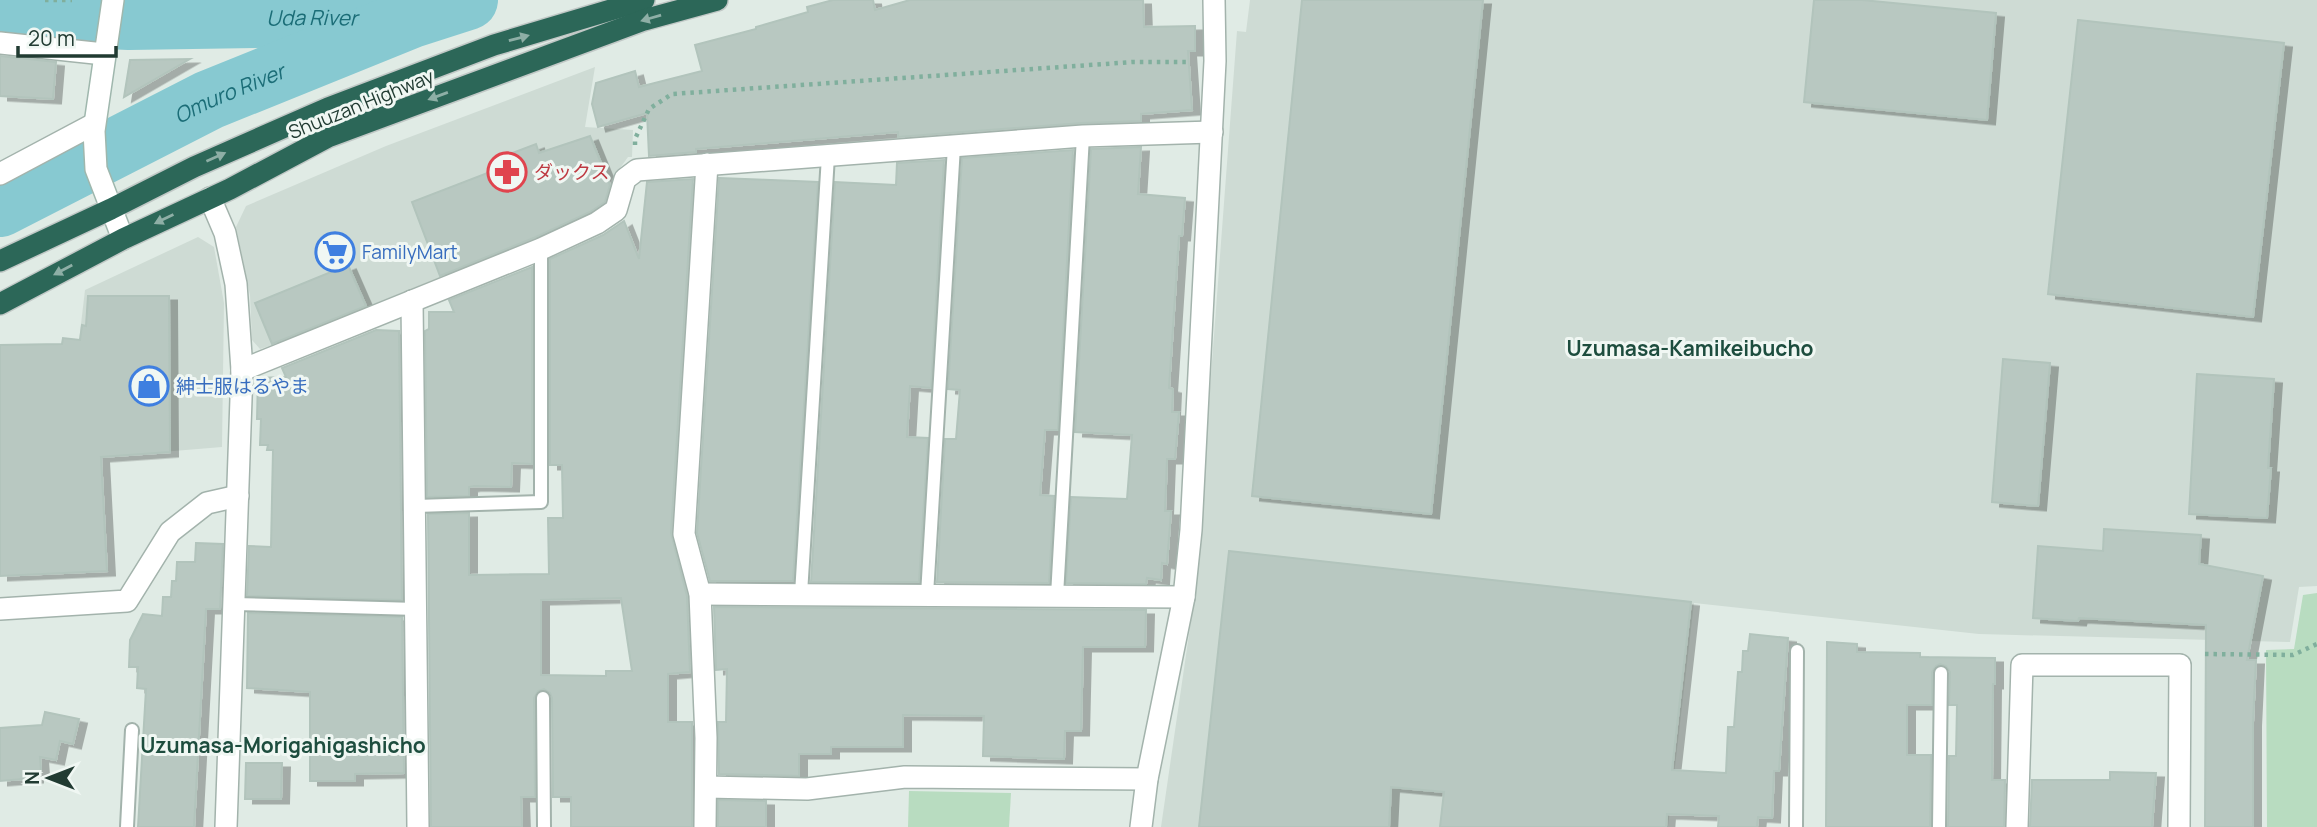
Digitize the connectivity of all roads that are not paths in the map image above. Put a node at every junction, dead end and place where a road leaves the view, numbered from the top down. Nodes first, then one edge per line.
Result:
1 (644, 0) edge
2 (717, 0) edge
3 (1214, 0) edge
4 (113, 2) edge
5 (0, 43) edge
6 (105, 48) junction
7 (94, 127) junction
8 (1212, 132) junction
9 (1083, 136) junction
10 (954, 146) junction
11 (828, 156) junction
12 (707, 164) junction
13 (0, 174) edge
14 (210, 198) junction
15 (111, 209) junction
16 (123, 239) junction
17 (541, 249) junction
18 (0, 261) edge
19 (412, 301) junction
20 (0, 304) edge
21 (242, 370) junction
22 (238, 496) junction
23 (416, 506) junction
24 (700, 594) junction
25 (801, 594) junction
26 (927, 595) junction
27 (1057, 596) junction
28 (1184, 597) junction
29 (234, 604) junction
30 (0, 609) edge
31 (417, 610) junction
32 (1797, 651) dead end
33 (1941, 673) dead end
34 (543, 698) dead end
35 (132, 730) dead end
36 (1147, 779) junction
37 (706, 787) junction
38 (127, 827) edge
39 (226, 827) edge
40 (418, 827) edge
41 (544, 827) edge
42 (705, 827) edge
43 (1141, 827) edge
44 (1796, 827) edge
45 (1939, 827) edge
46 (2018, 827) edge
47 (2179, 827) edge

15 -> 1 highway, Shuuzan Highway
2 -> 14 highway, Shuuzan Highway
3 - 8 street
4 - 6 street
5 - 6 street
6 - 7 street
7 - 13 street
7 - 15 street
8 - 9 street
8 - 28 street
9 - 10 street
9 - 27 lane
10 - 11 street
10 - 26 lane
11 - 12 street
11 - 25 lane
12 - 17 street
12 - 24 street
14 -> 16 highway, Shuuzan Highway
14 - 21 street
15 - 16 street
15 - 18 highway, Shuuzan Highway
16 -> 20 highway, Shuuzan Highway
17 - 19 street
17 - 23 lane
19 - 21 street
19 - 23 street
21 - 22 street
22 - 29 street
22 - 30 street
23 - 31 street
24 - 25 street
24 - 37 street
25 - 26 street
26 - 27 street
27 - 28 street
28 - 36 street
29 - 31 lane
29 - 39 street
31 - 40 street
32 - 44 lane
33 - 45 lane
34 - 41 lane
35 - 38 lane
36 - 37 street
36 - 43 street
37 - 42 street
46 - 47 street

